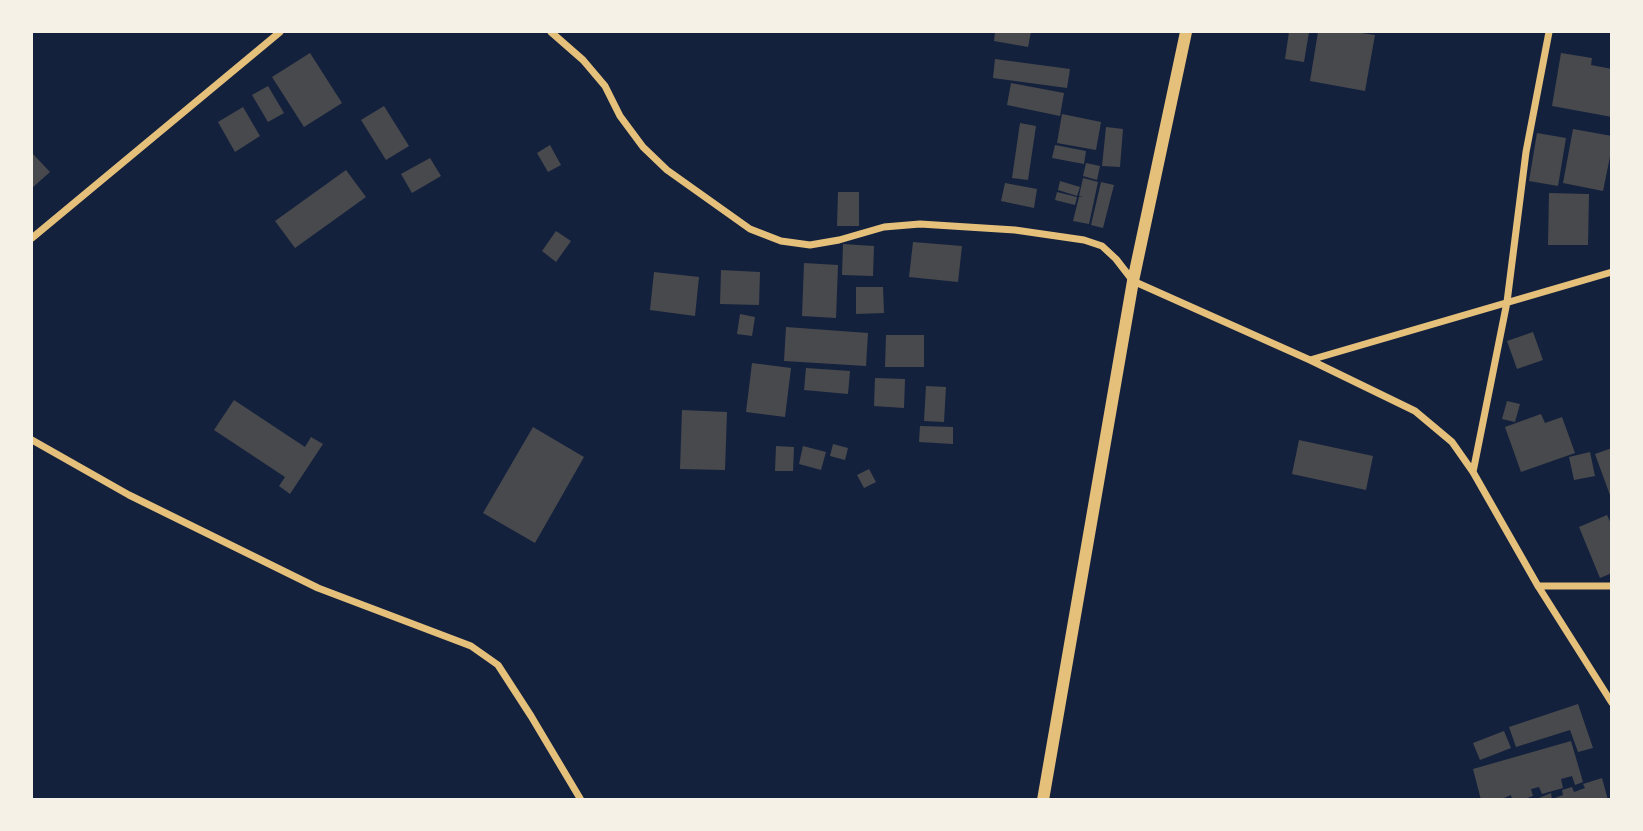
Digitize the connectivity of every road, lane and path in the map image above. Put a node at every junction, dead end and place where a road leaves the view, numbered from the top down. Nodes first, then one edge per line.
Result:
1 (280, 32) edge
2 (551, 32) edge
3 (1186, 32) edge
4 (1549, 32) edge
5 (32, 238) edge
6 (1612, 272) edge
7 (1133, 281) junction
8 (1507, 302) junction
9 (1310, 360) junction
10 (32, 440) edge
11 (1473, 472) junction
12 (1538, 586) junction
13 (1612, 586) edge
14 (1612, 703) edge
15 (580, 800) edge
16 (1043, 800) edge

1 - 5 street
2 - 7 street
3 - 7 street
4 - 8 street
6 - 8 street
7 - 9 street
7 - 16 street
8 - 9 street
8 - 11 street
9 - 11 street
10 - 15 street
11 - 12 street
12 - 13 street
12 - 14 street

